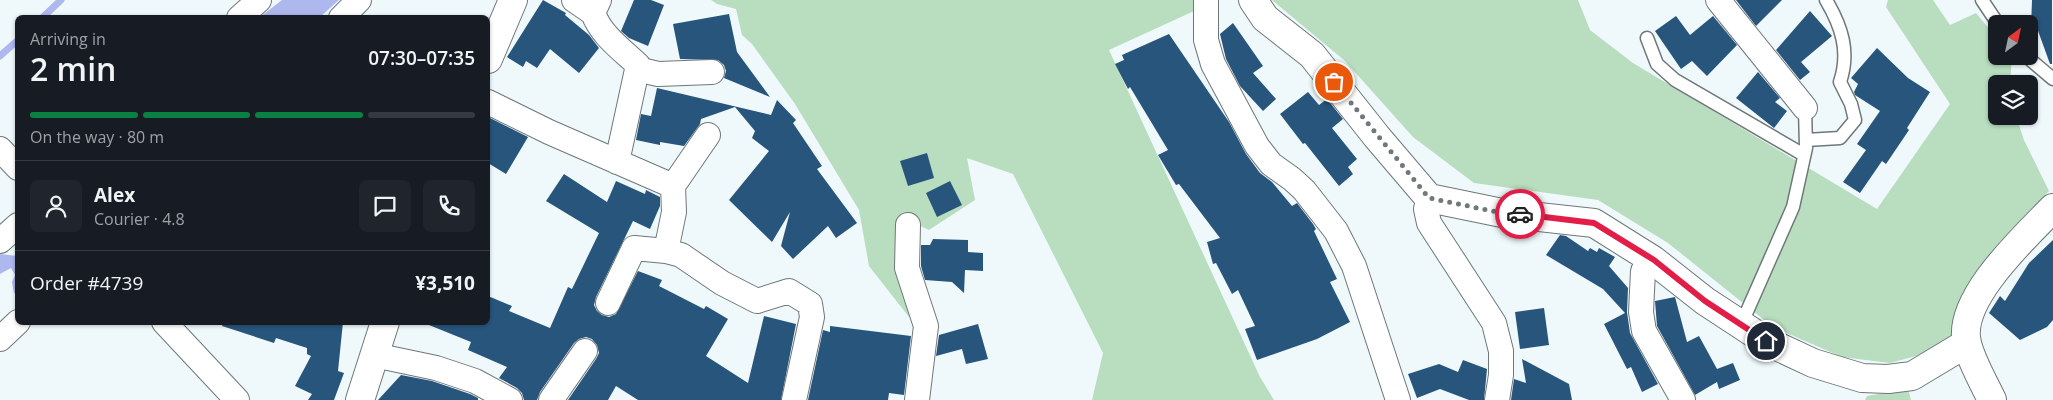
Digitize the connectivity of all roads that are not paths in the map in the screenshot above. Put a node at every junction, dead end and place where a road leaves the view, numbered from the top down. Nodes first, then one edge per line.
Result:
1 (258, 0) edge
2 (359, 0) edge
3 (513, 0) edge
4 (1206, 0) edge
5 (1254, 0) edge
6 (1718, 0) edge
7 (1826, 0) edge
8 (1982, 0) edge
9 (588, 4) edge
10 (243, 15) edge
11 (344, 15) edge
12 (1992, 15) edge
13 (1647, 38) dead end
14 (490, 54) edge
15 (2037, 65) edge
16 (637, 69) junction
17 (712, 72) dead end
18 (2053, 79) edge
19 (490, 103) edge
20 (1805, 108) joint
21 (708, 135) dead end
22 (1806, 140) junction
23 (0, 149) edge
24 (1804, 155) junction
25 (618, 162) junction
26 (15, 165) edge
27 (673, 186) junction
28 (1429, 198) junction
29 (2053, 208) edge
30 (908, 225) dead end
31 (15, 228) edge
32 (0, 241) edge
33 (666, 251) junction
34 (1654, 260) junction
35 (608, 303) dead end
36 (15, 325) edge
37 (167, 325) edge
38 (384, 325) edge
39 (1741, 325) junction
40 (0, 339) edge
41 (1967, 343) junction
42 (585, 351) dead end
43 (374, 355) junction
44 (237, 400) edge
45 (360, 400) edge
46 (510, 400) edge
47 (550, 400) edge
48 (794, 400) edge
49 (917, 400) edge
50 (1398, 400) edge
51 (1497, 400) edge
52 (1683, 400) edge
53 (1992, 400) edge

1 - 10 street
2 - 11 street
3 - 14 street
4 - 50 street
5 - 28 street
6 - 20 street
7 - 22 lane
8 - 12 lane
9 - 16 street
13 - 24 lane
15 - 18 lane
16 - 17 street
16 - 25 street
19 - 25 street
20 - 22 lane
21 - 27 street
22 - 24 lane
23 - 26 street
24 - 39 lane
25 - 27 street
27 - 33 street
28 - 34 street
28 - 51 street
29 - 41 street
30 - 49 street
31 - 32 street
33 - 35 street
33 - 48 street
34 - 39 street
34 - 52 street
36 - 40 street
37 - 44 street
38 - 43 street
39 - 41 street
41 - 53 street
42 - 47 street
43 - 45 street
43 - 46 street

